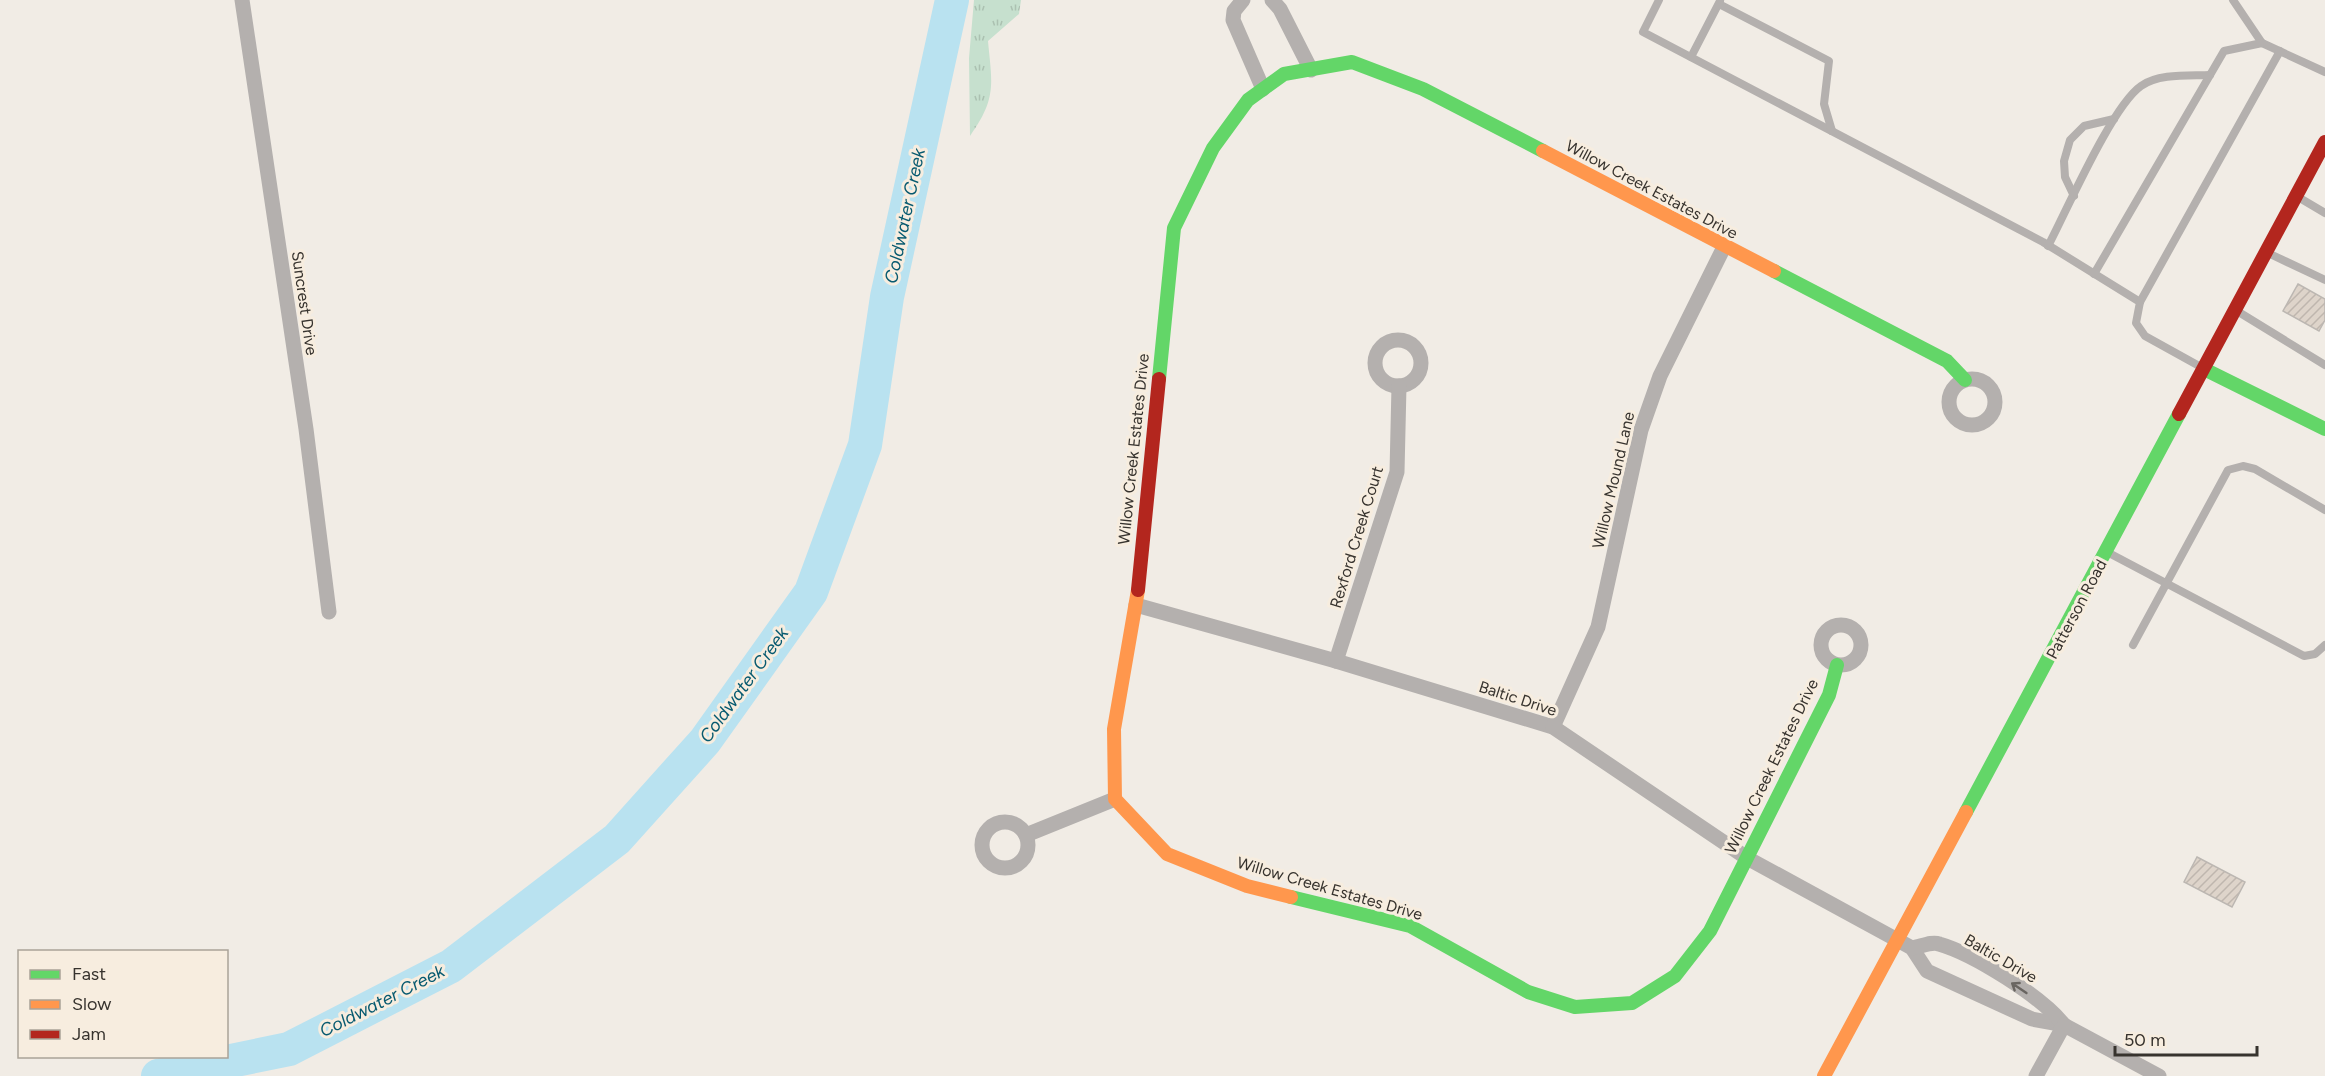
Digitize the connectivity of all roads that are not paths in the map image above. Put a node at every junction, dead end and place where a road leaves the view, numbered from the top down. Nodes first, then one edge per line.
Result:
1 (242, 0) edge
2 (1243, 0) edge
3 (1272, 0) edge
4 (1659, 0) edge
5 (2233, 0) edge
6 (1720, 2) edge
7 (2262, 43) junction
8 (2280, 51) junction
9 (1691, 57) junction
10 (1311, 69) junction
11 (2325, 72) edge
12 (2210, 75) junction
13 (1263, 89) junction
14 (2114, 119) junction
15 (1832, 131) junction
16 (2325, 142) edge
17 (2074, 196) junction
18 (2296, 196) junction
19 (2325, 213) edge
20 (2049, 246) junction
21 (1724, 247) junction
22 (2266, 253) junction
23 (2094, 274) junction
24 (2325, 280) edge
25 (2140, 302) junction
26 (2236, 310) junction
27 (2325, 365) edge
28 (2204, 369) junction
29 (1965, 380) dead end
30 (1399, 386) dead end
31 (2325, 429) edge
32 (2325, 510) edge
33 (2106, 552) junction
34 (2167, 583) junction
35 (1136, 605) junction
36 (329, 612) dead end
37 (2133, 645) dead end
38 (2325, 645) edge
39 (1336, 661) junction
40 (1837, 665) dead end
41 (1553, 727) junction
42 (1115, 799) junction
43 (1026, 835) dead end
44 (1747, 858) junction
45 (1898, 940) junction
46 (1912, 948) junction
47 (2064, 1025) junction
48 (1824, 1076) edge
49 (2036, 1076) edge
50 (2159, 1076) edge

1 - 36 street, Suncrest Drive
2 - 13 street
3 - 10 street
4 - 9 lane
5 - 7 lane
6 - 9 lane
6 - 15 lane
7 - 8 lane
7 - 12 lane
8 - 11 lane
8 - 25 lane
9 - 15 lane
10 - 13 street, Willow Creek Estates Drive
10 - 21 street, Willow Creek Estates Drive
12 - 14 lane
12 - 23 lane
13 - 35 street, Willow Creek Estates Drive
14 - 17 lane
14 - 17 lane
15 - 20 lane
16 - 18 street, Patterson Road
17 - 20 lane
18 - 19 lane
18 - 22 street, Patterson Road
20 - 23 lane
21 - 29 street, Willow Creek Estates Drive
21 - 41 street, Willow Mound Lane
22 - 24 lane
22 - 26 street, Patterson Road
23 - 25 lane
25 - 28 lane
26 - 27 lane
26 - 28 street, Patterson Road
28 - 31 street
28 - 33 street, Patterson Road
30 - 39 street, Rexford Creek Court
32 - 34 lane
33 - 34 lane
33 - 45 street, Patterson Road
34 - 37 lane
34 - 38 lane
35 - 39 street, Baltic Drive
35 - 42 street, Willow Creek Estates Drive
39 - 41 street, Baltic Drive
40 - 44 street, Willow Creek Estates Drive
41 - 44 street, Baltic Drive
42 - 43 street
42 - 44 street, Willow Creek Estates Drive
44 - 45 street, Baltic Drive
45 - 46 street, Baltic Drive
45 - 48 street, Patterson Road
46 - 47 street, Baltic Drive
47 -> 46 street, Baltic Drive
47 - 49 street
47 - 50 street, Baltic Drive

